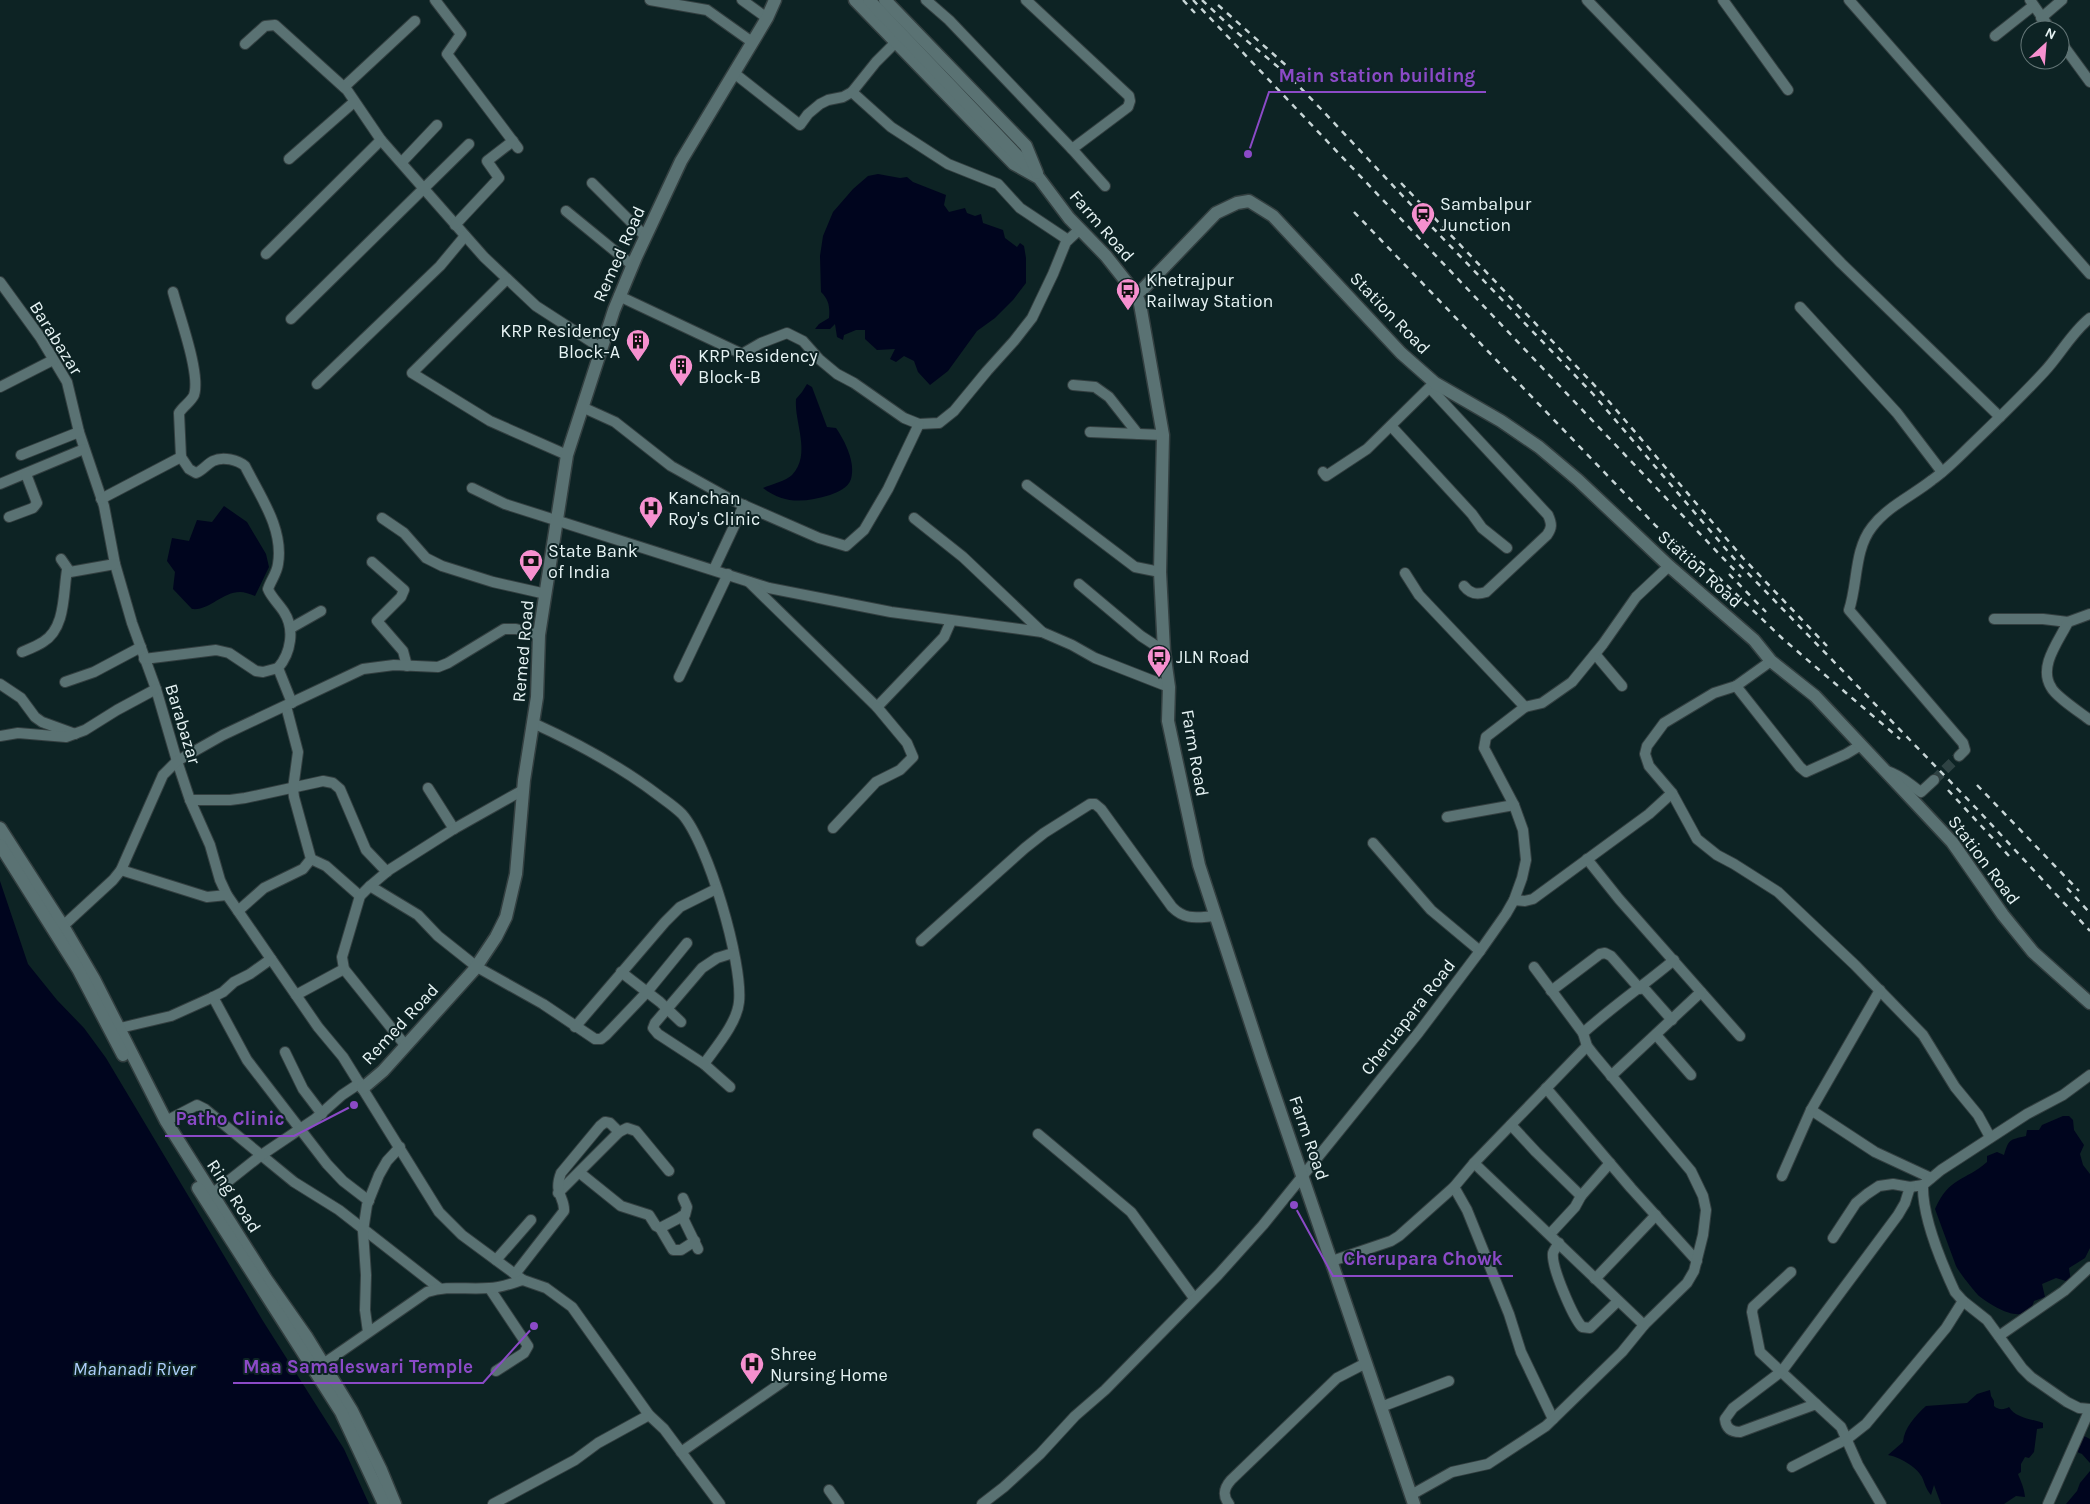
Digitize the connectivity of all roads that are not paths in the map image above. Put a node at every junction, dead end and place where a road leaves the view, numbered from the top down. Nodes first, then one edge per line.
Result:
1 (435, 0) edge
2 (650, 0) edge
3 (742, 0) edge
4 (775, 0) edge
5 (854, 0) edge
6 (869, 0) edge
7 (886, 0) edge
8 (926, 0) edge
9 (1026, 0) edge
10 (1587, 0) edge
11 (1723, 0) edge
12 (1849, 0) edge
13 (2062, 0) edge
14 (2032, 3) edge
15 (767, 18) junction
16 (2041, 18) joint
17 (415, 21) dead end
18 (1995, 36) dead end
19 (752, 42) junction
20 (895, 43) junction
21 (245, 44) dead end
22 (2070, 55) edge
23 (734, 73) junction
24 (2090, 82) edge
25 (344, 87) junction
26 (1788, 90) dead end
27 (852, 92) junction
28 (354, 102) junction
29 (437, 125) dead end
30 (381, 140) junction
31 (469, 144) dead end
32 (1072, 149) junction
33 (289, 159) dead end
34 (402, 162) junction
35 (1039, 178) junction
36 (592, 184) dead end
37 (1105, 186) dead end
38 (423, 188) junction
39 (566, 211) dead end
40 (455, 226) junction
41 (1080, 229) junction
42 (465, 236) junction
43 (645, 236) junction
44 (1068, 240) junction
45 (266, 254) dead end
46 (632, 266) junction
47 (2090, 274) edge
48 (507, 279) junction
49 (0, 282) edge
50 (173, 292) dead end
51 (1136, 294) junction
52 (619, 296) junction
53 (1800, 307) dead end
54 (2090, 318) edge
55 (291, 319) dead end
56 (601, 348) junction
57 (54, 360) junction
58 (317, 384) dead end
59 (1073, 385) dead end
60 (1433, 385) junction
61 (0, 387) edge
62 (582, 407) junction
63 (2000, 418) junction
64 (920, 424) junction
65 (1391, 426) junction
66 (79, 432) junction
67 (1090, 432) dead end
68 (1138, 434) junction
69 (1163, 435) junction
70 (84, 449) junction
71 (21, 455) dead end
72 (567, 455) junction
73 (181, 457) junction
74 (1323, 472) dead end
75 (1942, 472) junction
76 (26, 474) junction
77 (0, 484) edge
78 (1027, 485) dead end
79 (472, 488) dead end
80 (101, 499) junction
81 (744, 505) junction
82 (9, 517) dead end
83 (382, 518) dead end
84 (914, 518) dead end
85 (557, 521) junction
86 (1507, 548) dead end
87 (60, 559) dead end
88 (372, 562) dead end
89 (115, 564) junction
90 (1669, 566) junction
91 (714, 569) junction
92 (67, 570) junction
93 (1160, 572) junction
94 (1405, 573) dead end
95 (728, 574) junction
96 (747, 581) junction
97 (1078, 584) dead end
98 (1464, 586) dead end
99 (546, 594) junction
100 (321, 611) dead end
101 (2090, 614) edge
102 (1994, 619) dead end
103 (951, 621) junction
104 (2068, 622) junction
105 (291, 628) junction
106 (1042, 632) junction
107 (539, 635) junction
108 (141, 647) junction
109 (1164, 651) junction
110 (22, 652) dead end
111 (1595, 654) junction
112 (144, 659) junction
113 (1771, 661) junction
114 (407, 666) junction
115 (278, 668) junction
116 (679, 677) dead end
117 (65, 682) dead end
118 (0, 684) edge
119 (1622, 686) dead end
120 (1736, 686) junction
121 (1169, 687) junction
122 (156, 689) junction
123 (289, 705) junction
124 (877, 707) junction
125 (1525, 708) junction
126 (2090, 720) edge
127 (533, 723) junction
128 (76, 734) junction
129 (0, 736) edge
130 (1861, 744) junction
131 (1959, 756) dead end
132 (177, 761) junction
133 (1887, 771) junction
134 (1934, 780) tunnel mouth
135 (428, 788) dead end
136 (293, 789) junction
137 (523, 790) junction
138 (1672, 793) junction
139 (190, 800) junction
140 (1514, 805) junction
141 (1447, 817) dead end
142 (0, 828) edge
143 (833, 828) dead end
144 (454, 829) junction
145 (1373, 843) dead end
146 (0, 845) edge
147 (311, 859) junction
148 (1587, 859) junction
149 (122, 870) junction
150 (387, 872) junction
151 (370, 886) junction
152 (716, 889) junction
153 (227, 895) junction
154 (360, 896) junction
155 (1514, 900) junction
156 (238, 911) junction
157 (1216, 916) junction
158 (63, 926) junction
159 (921, 942) dead end
160 (687, 943) dead end
161 (1480, 951) junction
162 (733, 953) junction
163 (271, 959) junction
164 (1674, 960) junction
165 (477, 967) junction
166 (1534, 967) dead end
167 (344, 968) junction
168 (621, 972) junction
169 (90, 981) junction
170 (1641, 987) junction
171 (1880, 990) junction
172 (1551, 991) junction
173 (646, 992) junction
174 (1701, 992) junction
175 (296, 995) junction
176 (213, 997) junction
177 (2090, 1003) edge
178 (667, 1009) junction
179 (1672, 1020) junction
180 (681, 1022) dead end
181 (575, 1027) junction
182 (120, 1028) junction
183 (1583, 1033) junction
184 (1656, 1036) junction
185 (1740, 1036) dead end
186 (405, 1045) junction
187 (1587, 1046) junction
188 (285, 1052) dead end
189 (704, 1064) junction
190 (1691, 1075) dead end
191 (2090, 1075) edge
192 (1611, 1076) junction
193 (362, 1086) junction
194 (730, 1087) dead end
195 (1546, 1088) junction
196 (1811, 1110) junction
197 (322, 1114) junction
198 (166, 1121) junction
199 (1511, 1125) junction
200 (301, 1129) junction
201 (619, 1132) junction
202 (1038, 1134) dead end
203 (1990, 1138) junction
204 (400, 1147) junction
205 (260, 1156) junction
206 (1474, 1163) junction
207 (1610, 1163) junction
208 (668, 1171) dead end
209 (580, 1173) junction
210 (1304, 1176) junction
211 (1782, 1176) dead end
212 (1931, 1178) junction
213 (1923, 1185) junction
214 (1454, 1187) junction
215 (1910, 1187) junction
216 (558, 1193) junction
217 (212, 1194) junction
218 (1581, 1196) junction
219 (683, 1198) dead end
220 (369, 1201) junction
221 (1656, 1215) junction
222 (682, 1216) junction
223 (531, 1220) dead end
224 (660, 1228) junction
225 (363, 1231) junction
226 (1550, 1234) junction
227 (1833, 1238) dead end
228 (1559, 1243) junction
229 (496, 1260) junction
230 (1332, 1261) junction
231 (1697, 1261) junction
232 (2090, 1267) edge
233 (1791, 1272) dead end
234 (519, 1277) junction
235 (1595, 1279) junction
236 (439, 1288) junction
237 (490, 1288) junction
238 (1194, 1298) junction
239 (1618, 1301) junction
240 (1963, 1301) junction
241 (1644, 1325) junction
242 (368, 1332) junction
243 (1999, 1336) junction
244 (1366, 1363) junction
245 (323, 1364) junction
246 (496, 1371) dead end
247 (1782, 1371) junction
248 (784, 1381) dead end
249 (1449, 1381) dead end
250 (1816, 1404) junction
251 (1381, 1407) junction
252 (2090, 1409) edge
253 (650, 1415) junction
254 (1553, 1419) junction
255 (1847, 1439) junction
256 (681, 1452) junction
257 (1792, 1467) dead end
258 (829, 1490) dead end
259 (1412, 1500) edge
260 (1879, 1500) edge
261 (384, 1504) edge
262 (395, 1504) edge
263 (493, 1504) edge
264 (720, 1504) edge
265 (839, 1504) edge
266 (982, 1504) edge
267 (1229, 1504) edge
268 (1867, 1504) edge
269 (2048, 1504) edge

1 - 40 street
2 - 19 street
3 - 15 street
4 - 15 street, Remed Road
5 - 20 street, Farm Road
6 - 35 street
7 - 35 street
8 - 32 street
9 - 32 street
10 - 63 street
11 - 26 street
12 - 47 street
13 - 16 street
14 - 16 street
14 - 18 street
15 - 19 street, Remed Road
17 - 25 street
19 - 23 street, Remed Road
20 - 27 street
20 - 35 street, Farm Road
21 - 25 street
22 - 24 street
23 - 27 street
23 - 43 street, Remed Road
25 - 28 street
27 - 44 street
28 - 30 street
28 - 33 street
29 - 34 street
30 - 34 street
30 - 45 street
31 - 38 street
32 - 37 street
34 - 38 street
35 - 41 street, Farm Road
36 - 43 street
38 - 40 street
38 - 55 street
39 - 46 street
40 - 42 street
41 - 44 street
41 - 51 street, Farm Road
42 - 48 street
42 - 58 street
43 - 46 street, Remed Road
44 - 64 street
46 - 52 street, Remed Road
48 - 56 street
48 - 72 street
49 - 57 street, Barabazar
50 - 73 street
51 - 60 street, Station Road
51 - 69 street, Farm Road
52 - 56 street, Remed Road
52 - 64 street
53 - 75 street
54 - 63 street
56 - 62 street, Remed Road
57 - 61 street
57 - 66 street, Barabazar
59 - 68 street
60 - 65 street
60 - 90 street, Station Road
60 - 98 street
62 - 72 street, Remed Road
62 - 81 street
63 - 75 street
64 - 81 street
65 - 74 street
65 - 86 street
66 - 70 street, Barabazar
66 - 71 street
67 - 68 street
68 - 69 street
69 - 93 street, Farm Road
70 - 76 street
70 - 80 street, Barabazar
72 - 85 street, Remed Road
73 - 80 street
73 - 105 street
75 - 131 street
76 - 77 street
76 - 82 street
78 - 93 street
79 - 85 street
80 - 89 street, Barabazar
81 - 91 street
83 - 99 street
84 - 106 street
85 - 91 street
85 - 99 street, Remed Road
87 - 92 street
88 - 114 street
89 - 92 street
89 - 108 street, Barabazar
90 - 111 street, Cheruapara Road
90 - 113 street, Station Road
91 - 95 street
92 - 110 street
93 - 109 street, Farm Road
94 - 125 street
95 - 96 street
95 - 116 street
96 - 103 street
96 - 124 street
97 - 109 street
99 - 107 street, Remed Road
100 - 105 street
101 - 104 street
102 - 104 street
103 - 106 street
103 - 124 street
104 - 126 street
105 - 115 street
106 - 121 street
107 - 114 street
107 - 127 street, Remed Road
108 - 112 street, Barabazar
108 - 117 street
109 - 121 street, Farm Road
111 - 119 street
111 - 125 street, Cheruapara Road
112 - 115 street
112 - 122 street, Barabazar
113 - 120 street
113 - 130 street, Station Road
114 - 123 street
115 - 123 street
118 - 128 street
120 - 130 street
120 - 138 street
121 - 157 street, Farm Road
122 - 128 street
122 - 132 street, Barabazar
123 - 132 street
123 - 136 street
124 - 143 street
125 - 140 street, Cheruapara Road
127 - 137 street, Remed Road
127 - 152 street
128 - 129 street
130 - 133 street, Station Road
132 - 139 street, Barabazar
132 - 149 street
133 - 134 street
133 - 177 street, Station Road
135 - 144 street
136 - 139 street
136 - 147 street
136 - 150 street
137 - 144 street
137 - 165 street, Remed Road
138 - 148 street
138 - 171 street
139 - 153 street, Barabazar
140 - 141 street
140 - 155 street, Cheruapara Road
142 - 158 street, Ring Road
144 - 150 street
145 - 161 street
146 - 169 street, Ring Road
147 - 154 street
147 - 156 street
148 - 155 street
148 - 164 street
149 - 153 street
149 - 158 street
150 - 151 street
151 - 154 street
151 - 165 street
152 - 162 street
152 - 168 street
153 - 156 street, Barabazar
154 - 167 street
155 - 161 street, Cheruapara Road
156 - 163 street, Barabazar
157 - 159 street
157 - 210 street, Farm Road
158 - 169 street, Ring Road
160 - 173 street
161 - 210 street, Cheruapara Road
162 - 178 street
162 - 189 street
163 - 175 street, Barabazar
163 - 176 street
164 - 170 street
164 - 174 street
165 - 181 street
165 - 186 street, Remed Road
166 - 172 street
167 - 175 street
167 - 186 street
168 - 173 street
168 - 181 street
169 - 182 street, Ring Road
169 - 261 street, Ring Road
170 - 172 street
170 - 179 street
170 - 183 street
171 - 196 street
171 - 203 street
172 - 183 street
173 - 178 street
173 - 181 street
174 - 179 street
174 - 185 street
175 - 193 street, Barabazar
176 - 182 street
176 - 200 street
178 - 180 street
178 - 189 street
179 - 184 street
182 - 198 street, Ring Road
183 - 187 street
184 - 190 street
184 - 192 street
186 - 193 street, Remed Road
187 - 192 street
187 - 195 street
188 - 197 street
189 - 194 street
191 - 203 street
192 - 231 street
193 - 197 street
193 - 204 street, Barabazar
195 - 199 street
195 - 207 street
196 - 211 street
196 - 212 street
197 - 200 street
198 - 205 street
198 - 217 street, Ring Road
199 - 206 street
199 - 218 street
200 - 205 street
200 - 220 street
201 - 208 street
201 - 209 street
201 - 216 street
202 - 238 street
203 - 212 street
204 - 220 street
204 - 229 street, Barabazar
205 - 217 street
205 - 225 street
206 - 214 street
206 - 226 street
207 - 218 street
207 - 221 street
209 - 216 street
209 - 224 street
210 - 230 street, Farm Road
210 - 238 street, Cheruapara Road
212 - 213 street
213 - 215 street
213 - 240 street
214 - 230 street
214 - 254 street
215 - 227 street
215 - 247 street
216 - 234 street
217 - 245 street, Ring Road
218 - 226 street
219 - 222 street
220 - 225 street
221 - 231 street
221 - 235 street
222 - 224 street
222 - 224 street
223 - 229 street
225 - 236 street
225 - 242 street
226 - 228 street
228 - 235 street
228 - 239 street
229 - 234 street, Barabazar
230 - 244 street, Farm Road
231 - 241 street
232 - 243 street
233 - 247 street
234 - 237 street
234 - 253 street, Barabazar
235 - 239 street
236 - 237 street
236 - 242 street
237 - 246 street
238 - 266 street, Cheruapara Road
239 - 241 street
240 - 243 street
240 - 255 street
241 - 254 street
242 - 245 street
243 - 252 street
244 - 251 street, Farm Road
244 - 267 street
245 - 262 street, Ring Road
247 - 250 street
247 - 250 street
248 - 256 street
249 - 251 street
250 - 255 street
251 - 259 street, Farm Road
252 - 269 street
253 - 256 street, Barabazar
253 - 263 street
254 - 259 street
255 - 257 street
255 - 260 street
256 - 264 street, Barabazar
258 - 265 street
260 - 268 street

